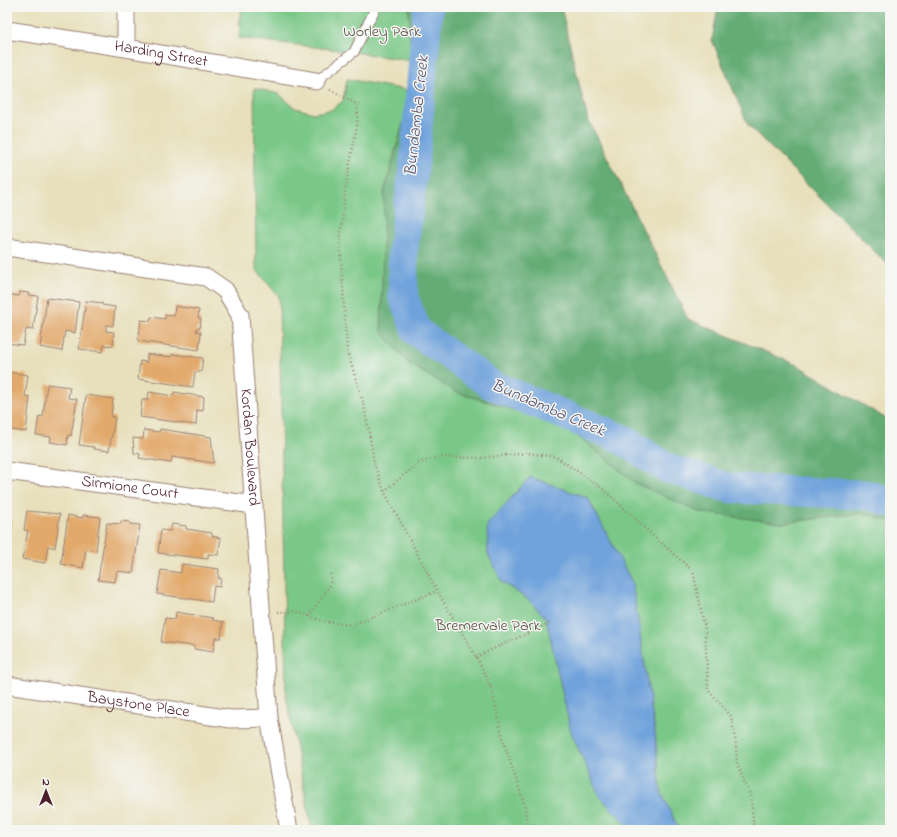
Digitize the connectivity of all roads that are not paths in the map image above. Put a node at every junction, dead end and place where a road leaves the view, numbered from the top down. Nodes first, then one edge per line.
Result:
1 (126, 7) edge
2 (376, 7) edge
3 (7, 30) edge
4 (126, 48) junction
5 (316, 81) joint
6 (7, 247) edge
7 (7, 471) edge
8 (254, 505) junction
9 (7, 685) edge
10 (270, 718) junction
11 (289, 830) edge

1 - 4 street
2 - 5 lane
3 - 4 street, Harding Street
4 - 5 street, Harding Street
6 - 8 street, Kordan Boulevard
7 - 8 street, Sirmione Court
8 - 10 street, Kordan Boulevard
9 - 10 street, Baystone Place
10 - 11 street, Kordan Boulevard

